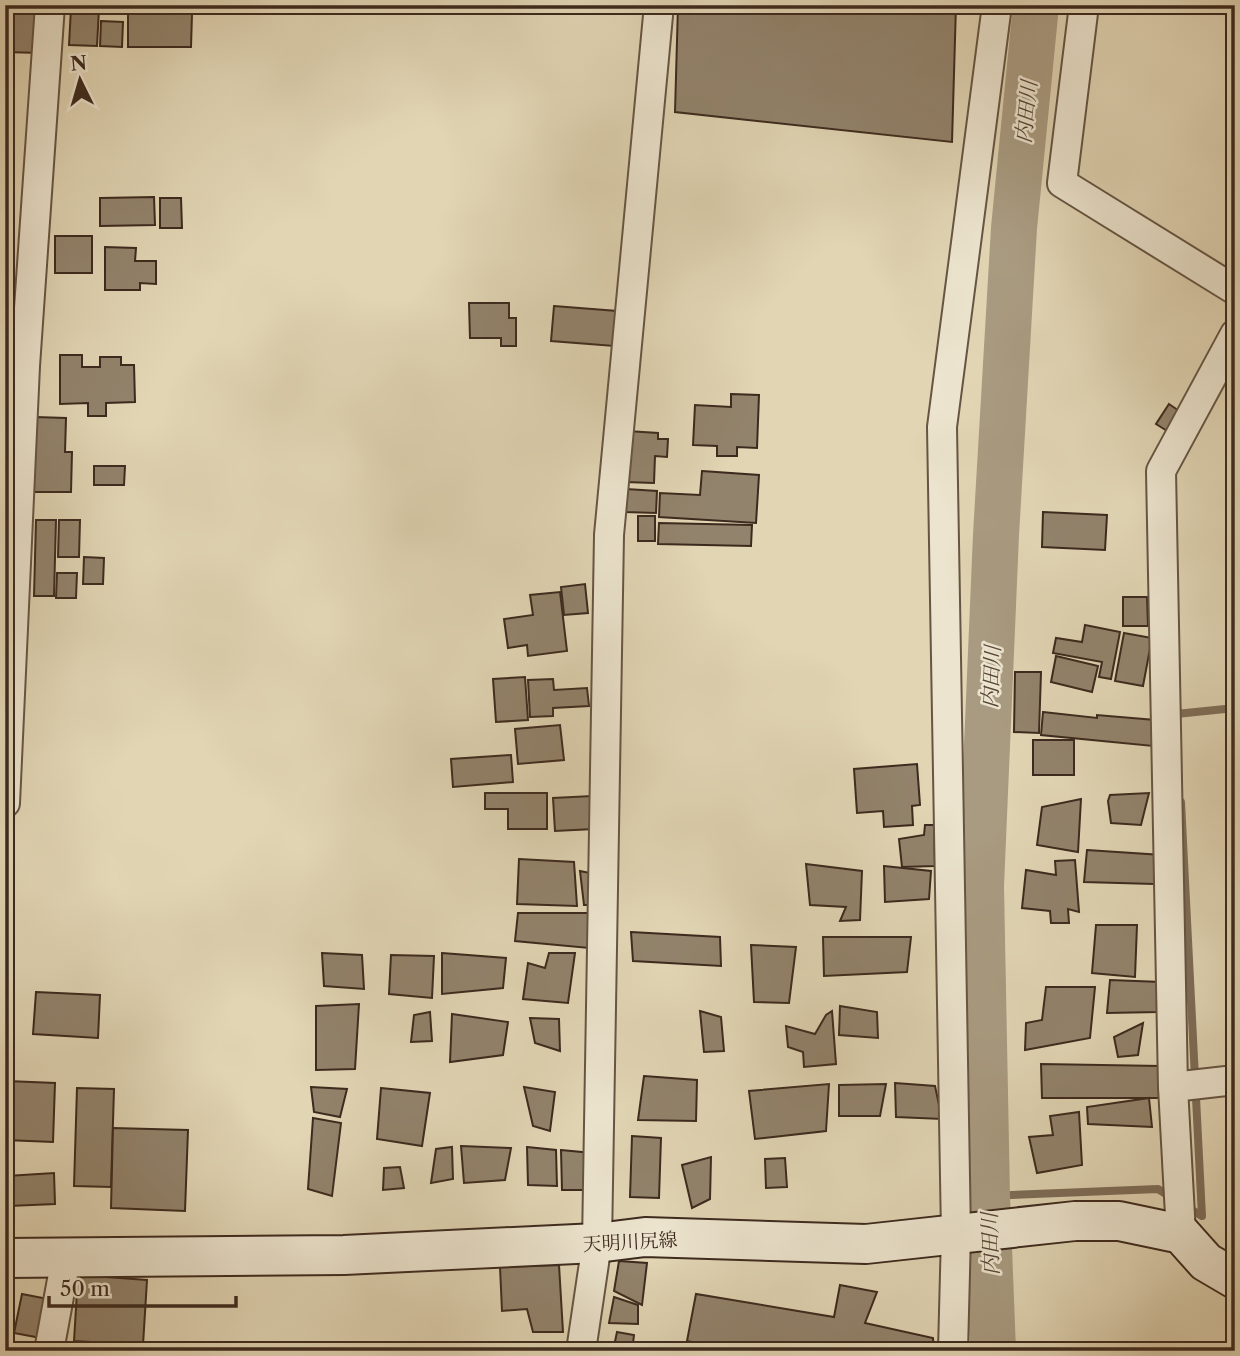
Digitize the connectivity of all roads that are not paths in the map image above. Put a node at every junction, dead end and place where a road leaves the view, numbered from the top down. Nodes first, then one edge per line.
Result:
1 (50, 5) edge
2 (659, 5) edge
3 (997, 5) edge
4 (1084, 5) edge
5 (1235, 290) edge
6 (1235, 334) edge
7 (5, 803) edge
8 (1235, 1080) edge
9 (1173, 1087) junction
10 (961, 1233) junction
11 (1181, 1234) junction
12 (597, 1243) junction
13 (5, 1258) edge
14 (66, 1258) junction
15 (1235, 1279) edge
16 (49, 1351) edge
17 (582, 1351) edge
18 (953, 1351) edge

1 - 7 street
2 - 12 street
3 - 10 street
4 - 5 street
6 - 9 street
8 - 9 street
9 - 11 street
10 - 11 main road, 天明川尻線
10 - 12 main road, 天明川尻線
10 - 18 street
11 - 15 main road
12 - 14 main road, 天明川尻線
12 - 17 street
13 - 14 main road, 天明川尻線
14 - 16 street

